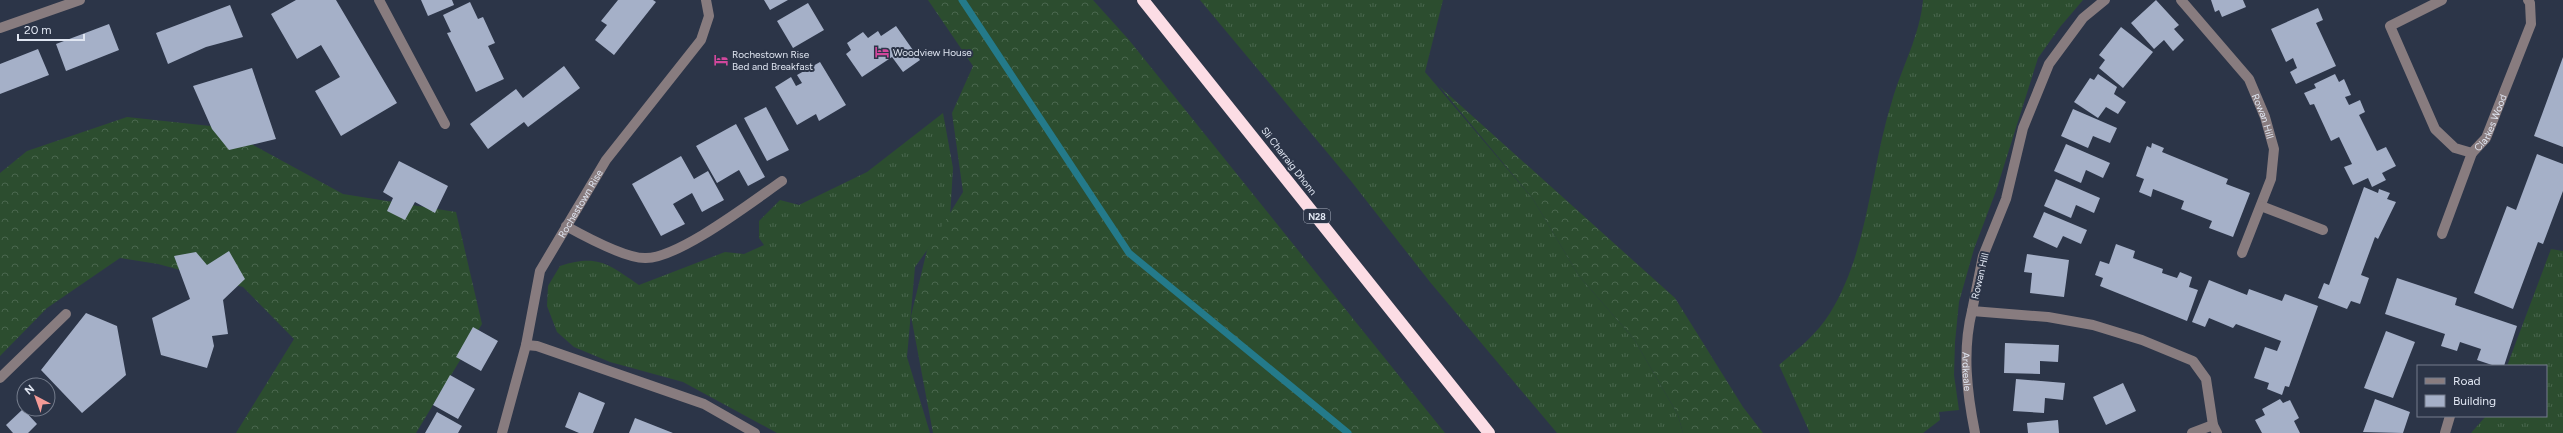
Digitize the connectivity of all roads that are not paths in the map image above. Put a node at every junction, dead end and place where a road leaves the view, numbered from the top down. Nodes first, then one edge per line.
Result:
1 (80, 0) edge
2 (379, 0) edge
3 (706, 0) edge
4 (1143, 0) edge
5 (2105, 0) edge
6 (2181, 0) edge
7 (2442, 0) edge
8 (2528, 0) edge
9 (0, 28) edge
10 (445, 124) dead end
11 (2472, 153) junction
12 (782, 181) dead end
13 (2261, 206) junction
14 (566, 226) junction
15 (2323, 230) dead end
16 (2442, 234) dead end
17 (2242, 253) dead end
18 (1972, 311) junction
19 (66, 314) dead end
20 (526, 345) junction
21 (0, 378) edge
22 (2450, 417) edge
23 (2215, 429) edge
24 (502, 433) edge
25 (755, 433) edge
26 (1489, 433) edge
27 (1975, 433) edge
28 (2192, 433) edge
29 (2445, 433) edge

1 - 9 street
2 - 10 street
3 - 14 street, Rochestown Rise
4 - 26 highway, Sli Charraig Dhonn / N28
5 - 18 street, Rowan Hill
6 - 13 street, Rowan Hill
7 - 11 street, Clarkes Wood
8 - 11 street, Clarkes Wood
11 - 16 street
12 - 14 street
13 - 15 street
13 - 17 street, Rowan Hill
14 - 20 street, Rochestown Rise
18 - 23 street, Rowan Hill
18 - 27 street, Ardkeale
19 - 21 street
20 - 24 street, Rochestown Rise
20 - 25 street
22 - 29 street
23 - 28 street

